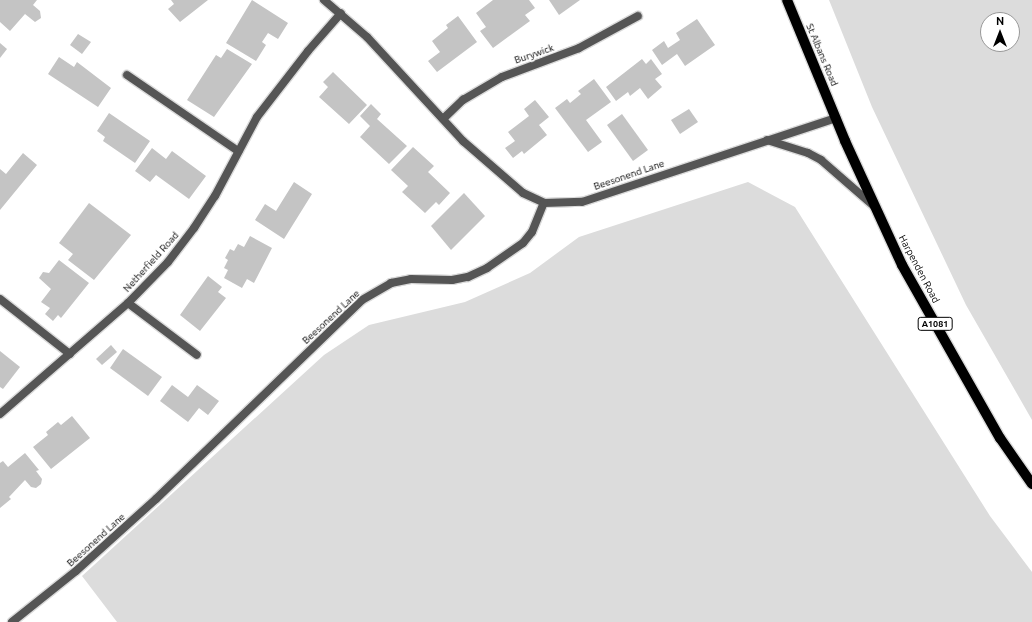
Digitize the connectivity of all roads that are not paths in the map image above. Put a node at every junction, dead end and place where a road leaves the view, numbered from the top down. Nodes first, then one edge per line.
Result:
1 (324, 0) edge
2 (787, 0) edge
3 (341, 13) junction
4 (638, 16) dead end
5 (127, 75) dead end
6 (836, 118) junction
7 (443, 119) junction
8 (767, 140) junction
9 (238, 151) junction
10 (544, 203) junction
11 (875, 207) junction
12 (0, 299) edge
13 (128, 303) junction
14 (70, 354) junction
15 (197, 355) dead end
16 (0, 414) edge
17 (1032, 484) edge
18 (12, 622) edge

1 - 3 street
2 - 6 main road, St Albans Road / A1081
3 - 7 street
3 - 9 street, Netherfield Road
4 - 7 street, Burywick
5 - 9 street
6 - 8 street, Beesonend Lane
6 - 11 main road, Harpenden Road / A1081
7 - 10 street
8 - 10 street, Beesonend Lane
8 - 11 street
9 - 13 street, Netherfield Road
10 - 18 street, Beesonend Lane
11 - 17 main road, Harpenden Road / A1081
12 - 14 street
13 - 14 street, Netherfield Road
13 - 15 street, Netherfield Road
14 - 16 street, Netherfield Road

